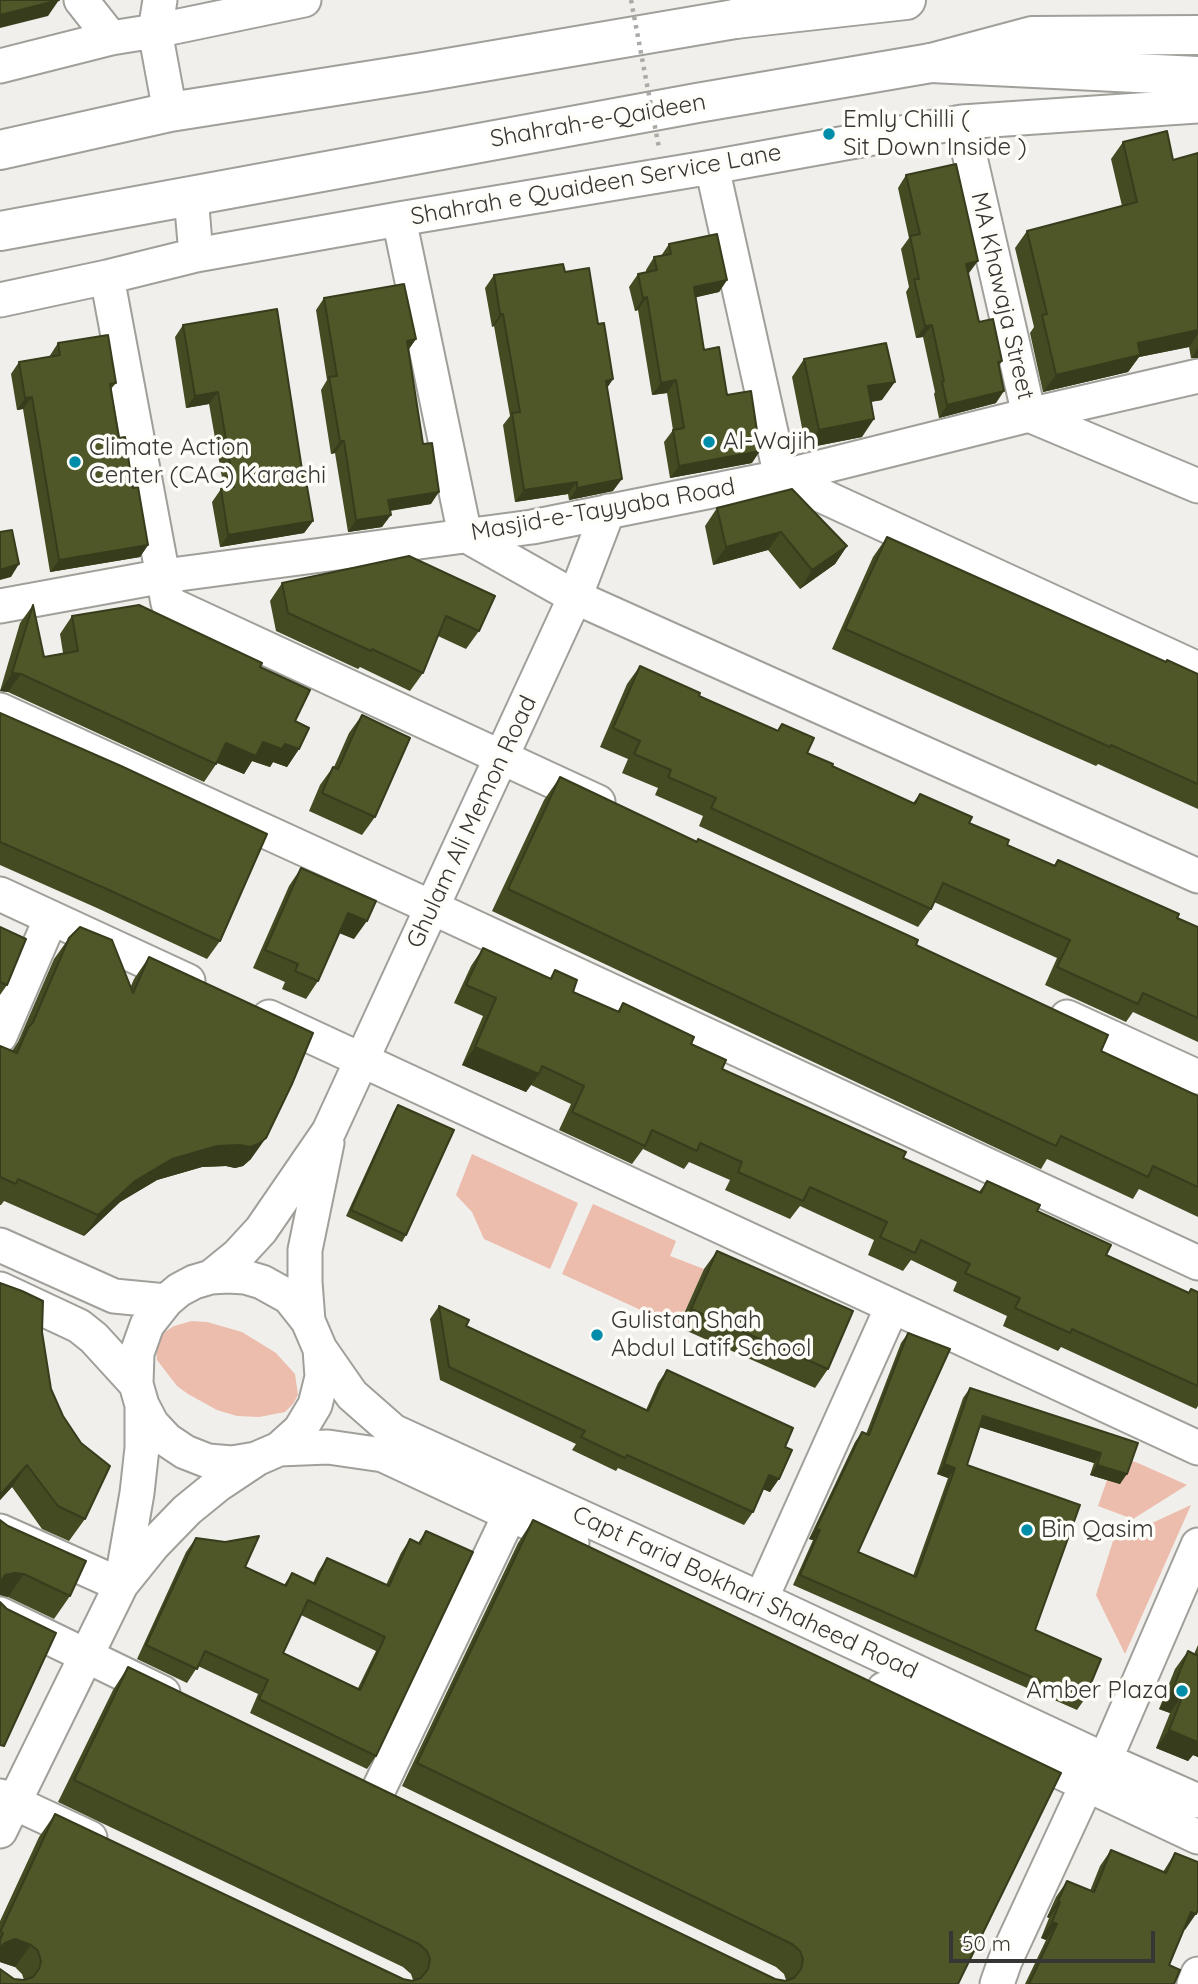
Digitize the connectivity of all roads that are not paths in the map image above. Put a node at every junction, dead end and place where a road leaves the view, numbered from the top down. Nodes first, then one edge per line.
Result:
1 (81, 0) edge
2 (304, 0) edge
3 (808, 0) edge
4 (906, 0) edge
5 (158, 15) edge
6 (736, 19) junction
7 (1198, 36) edge
8 (111, 38) junction
9 (931, 63) junction
10 (0, 66) edge
11 (1198, 76) edge
12 (1198, 106) edge
13 (170, 112) junction
14 (962, 122) junction
15 (0, 150) edge
16 (712, 167) junction
17 (191, 196) junction
18 (399, 219) junction
19 (0, 231) edge
20 (196, 254) junction
21 (107, 277) junction
22 (0, 300) edge
23 (1198, 376) edge
24 (1029, 415) junction
25 (781, 477) junction
26 (1198, 486) edge
27 (608, 511) junction
28 (465, 536) junction
29 (164, 576) junction
30 (575, 597) junction
31 (0, 606) edge
32 (1198, 669) edge
33 (0, 710) edge
34 (501, 757) junction
35 (628, 816) edge
36 (1198, 876) edge
37 (0, 894) edge
38 (433, 908) junction
39 (51, 918) junction
40 (1046, 1007) edge
41 (0, 1036) edge
42 (363, 1060) junction
43 (1198, 1077) edge
44 (329, 1130) junction
45 (0, 1245) edge
46 (1198, 1263) edge
47 (211, 1277) junction
48 (0, 1289) edge
49 (166, 1301) junction
50 (892, 1307) junction
51 (314, 1335) junction
52 (139, 1394) junction
53 (1198, 1448) edge
54 (267, 1454) junction
55 (509, 1514) junction
56 (0, 1531) edge
57 (1198, 1545) edge
58 (121, 1585) junction
59 (761, 1600) junction
60 (0, 1614) edge
61 (87, 1656) junction
62 (187, 1704) edge
63 (1096, 1772) junction
64 (376, 1795) edge
65 (1198, 1801) edge
66 (5, 1810) edge
67 (1198, 1837) edge
68 (115, 1850) edge
69 (1198, 1974) edge
70 (997, 1984) edge
71 (1194, 1984) edge

1 - 8 street
2 - 5 street
3 - 6 main road
4 - 6 main road
5 - 8 street
5 - 13 street
6 - 13 main road
7 - 9 main road, Shahrah-e-Qaideen
8 - 10 street
9 - 11 main road
9 - 17 main road, Shahrah-e-Qaideen
12 - 14 street, Shahrah e Quaideen Service Lane
13 - 15 main road
14 - 16 street, Shahrah e Quaideen Service Lane
14 - 24 street, MA Khawaja Street
16 - 18 street, Shahrah e Quaideen Service Lane
16 - 25 street
17 - 19 main road, Shahrah-e-Qaideen
17 - 20 street
18 - 20 street, Shahrah e Quaideen Service Lane
18 - 28 street
20 - 21 street, Shahrah e Quaideen Service Lane
21 - 22 street, Shahrah e Quaideen Service Lane
21 - 29 street
23 - 24 street, Masjid-e-Tayyaba Road
24 - 25 street, Masjid-e-Tayyaba Road
24 - 26 street, MA Khawaja Street
25 - 27 street, Masjid-e-Tayyaba Road
25 - 32 street
27 - 28 street, Masjid-e-Tayyaba Road
27 - 30 street, Ghulam Ali Memon Road
28 - 29 street, Masjid-e-Tayyaba Road
28 - 30 street
29 - 31 street, Masjid-e-Tayyaba Road
29 - 34 street
30 - 34 street, Ghulam Ali Memon Road
30 - 36 street
33 - 38 street
34 - 35 street
34 - 38 street, Ghulam Ali Memon Road
37 - 39 street
38 - 42 street, Ghulam Ali Memon Road
38 - 46 street
39 - 41 street
39 - 42 street
40 - 43 street
42 - 44 street, Ghulam Ali Memon Road
42 - 50 street
44 - 47 street
44 - 51 street
45 - 49 street
47 - 49 street
47 - 51 street
48 - 52 street
49 - 52 street
50 - 53 street
50 - 59 street
51 - 54 street
51 - 59 street, Capt Farid Bokhari Shaheed Road
52 - 54 street
52 - 58 street
54 - 55 street, Capt Farid Bokhari Shaheed Road
54 - 58 street
55 - 63 street, Capt Farid Bokhari Shaheed Road
55 - 64 street
56 - 58 street
57 - 63 street
58 - 61 street
59 - 63 street, Capt Farid Bokhari Shaheed Road
60 - 61 street
61 - 62 street
61 - 66 street
63 - 65 street, Capt Farid Bokhari Shaheed Road
63 - 67 street, Capt Farid Bokhari Shaheed Road
63 - 70 street
66 - 68 street
69 - 71 street

